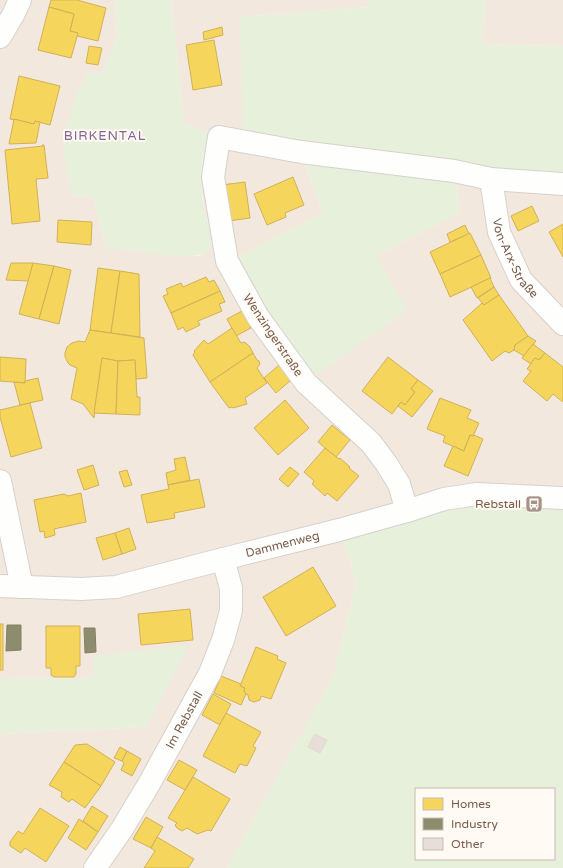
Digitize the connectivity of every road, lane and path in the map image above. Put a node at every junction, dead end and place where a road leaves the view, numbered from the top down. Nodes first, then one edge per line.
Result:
1 (20, 0) edge
2 (0, 37) edge
3 (491, 179) junction
4 (563, 184) edge
5 (563, 324) edge
6 (0, 481) edge
7 (563, 498) edge
8 (407, 511) junction
9 (223, 559) junction
10 (0, 586) edge
11 (22, 587) junction
12 (95, 868) edge

1 - 2 street
3 - 4 street, Wenzingerstraße
3 - 5 street, Von-Arx-Straße
3 - 8 street, Wenzingerstraße
6 - 11 street
7 - 8 street, Dammenweg
8 - 9 street, Dammenweg
9 - 11 street, Dammenweg
9 - 12 street, Im Rebstall
10 - 11 street, Dammenweg

